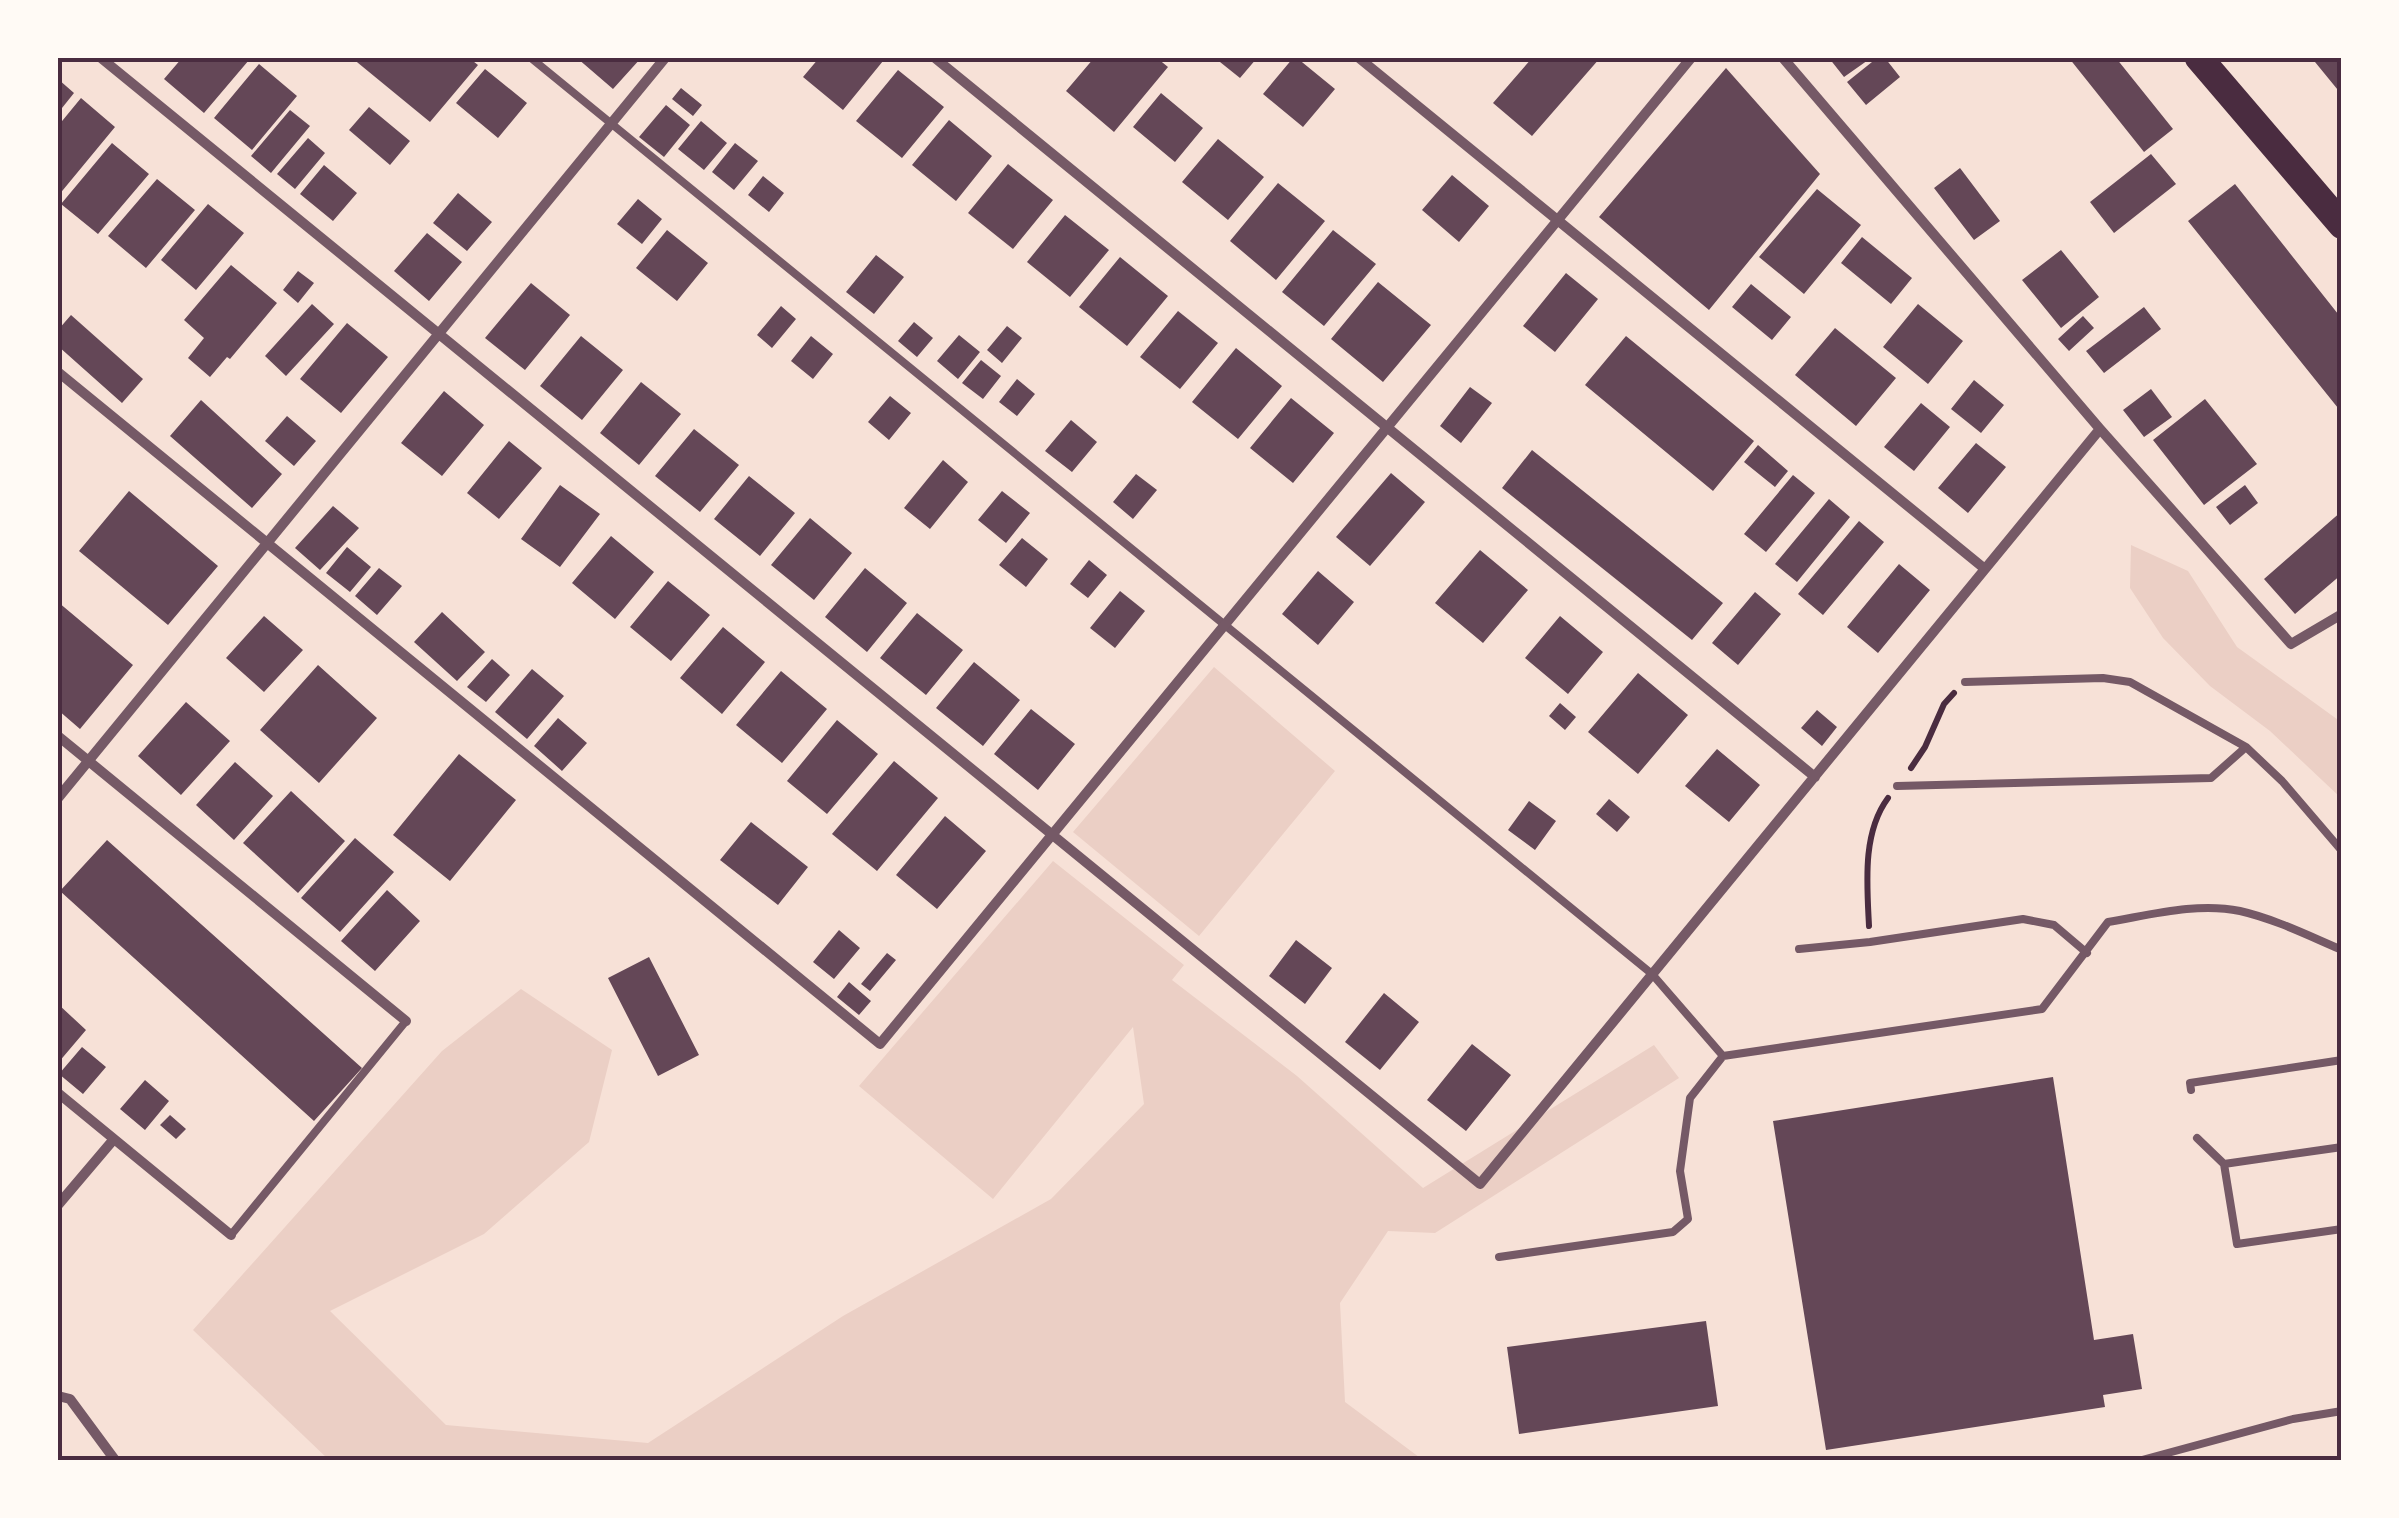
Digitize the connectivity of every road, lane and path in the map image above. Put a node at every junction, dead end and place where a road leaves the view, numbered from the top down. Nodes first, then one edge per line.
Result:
1 (101, 58) edge
2 (531, 58) edge
3 (665, 58) edge
4 (935, 58) edge
5 (1359, 58) edge
6 (1691, 58) edge
7 (1783, 58) edge
8 (2198, 58) edge
9 (611, 123) junction
10 (1558, 220) junction
11 (2342, 225) edge
12 (439, 334) junction
13 (58, 372) edge
14 (1387, 428) junction
15 (2100, 429) junction
16 (267, 543) junction
17 (1985, 569) junction
18 (2342, 614) edge
19 (1224, 625) junction
20 (1965, 682) dead end
21 (58, 736) edge
22 (2246, 747) junction
23 (88, 760) junction
24 (1815, 777) junction
25 (1898, 786) dead end
26 (58, 798) edge
27 (1052, 835) junction
28 (2342, 851) edge
29 (1800, 949) dead end
30 (2342, 950) edge
31 (2087, 953) junction
32 (1652, 974) junction
33 (406, 1021) joint
34 (1723, 1056) junction
35 (2342, 1060) edge
36 (2191, 1090) dead end
37 (58, 1092) edge
38 (2197, 1138) dead end
39 (114, 1139) junction
40 (2342, 1147) edge
41 (2224, 1164) junction
42 (58, 1206) edge
43 (2342, 1230) edge
44 (231, 1234) joint
45 (1499, 1256) dead end
46 (58, 1396) edge
47 (2342, 1411) edge
48 (115, 1460) edge
49 (2142, 1460) edge

1 - 12 street
2 - 9 lane
3 - 9 street
4 - 14 street
5 - 10 street
6 - 10 street
7 - 15 street
8 - 11 highway
9 - 12 street
9 - 19 lane
10 - 14 street
10 - 17 street
12 - 16 street
12 - 27 street
13 - 16 street
14 - 19 street
14 - 24 street
15 - 17 street
15 - 18 street
16 - 23 street
16 - 27 street
17 - 24 street
19 - 27 street
19 - 32 lane
20 - 22 lane
21 - 23 street
22 - 25 lane
22 - 28 lane
23 - 26 street
23 - 33 street
24 - 32 street
27 - 32 street
29 - 31 lane
30 - 31 lane
31 - 34 lane
32 - 34 lane
33 - 44 lane
34 - 45 lane
35 - 36 lane
37 - 39 street
38 - 41 lane
39 - 42 street
39 - 44 street
40 - 41 lane
41 - 43 lane
46 - 48 street
47 - 49 lane

